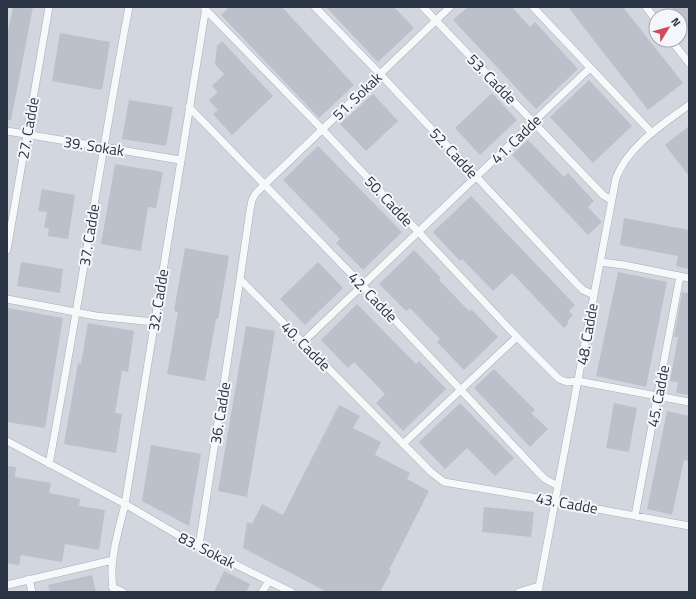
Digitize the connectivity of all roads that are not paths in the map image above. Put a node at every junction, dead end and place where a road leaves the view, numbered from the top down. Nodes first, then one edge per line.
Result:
1 (49, 7) edge
2 (128, 7) edge
3 (315, 7) edge
4 (423, 7) edge
5 (450, 7) edge
6 (533, 7) edge
7 (205, 8) edge
8 (436, 21) junction
9 (677, 48) edge
10 (689, 63) edge
11 (590, 68) junction
12 (380, 74) junction
13 (689, 106) edge
14 (189, 107) junction
15 (534, 122) junction
16 (322, 130) junction
17 (7, 131) edge
18 (652, 133) junction
19 (26, 134) junction
20 (104, 148) junction
21 (180, 160) junction
22 (476, 177) junction
23 (265, 184) junction
24 (611, 200) junction
25 (419, 233) junction
26 (7, 250) edge
27 (600, 262) junction
28 (680, 276) junction
29 (689, 278) edge
30 (240, 279) junction
31 (362, 286) junction
32 (594, 295) junction
33 (7, 299) edge
34 (77, 312) junction
35 (154, 322) junction
36 (518, 337) junction
37 (304, 342) junction
38 (578, 381) junction
39 (461, 390) junction
40 (658, 396) junction
41 (689, 402) edge
42 (7, 441) edge
43 (403, 444) junction
44 (49, 464) junction
45 (444, 482) joint
46 (558, 486) junction
47 (555, 500) junction
48 (125, 504) junction
49 (635, 516) junction
50 (689, 526) edge
51 (199, 546) junction
52 (113, 560) junction
53 (29, 580) junction
54 (269, 581) junction
55 (7, 585) edge
56 (113, 589) edge
57 (538, 589) edge
58 (32, 592) edge
59 (123, 592) edge
60 (262, 592) edge
61 (291, 592) edge
62 (519, 592) edge

1 - 19 street, 27. Cadde
2 - 20 street, 37. Cadde
3 - 12 street, 52. Cadde
4 - 8 street, 53. Cadde
5 - 8 street, 51. Sokak
6 - 11 street
7 - 14 street, 32. Cadde
7 - 16 street, 50. Cadde
8 - 12 street, 51. Sokak
8 - 15 street, 53. Cadde
9 - 10 street
11 - 15 street, 41. Cadde
11 - 18 street
12 - 16 street, 51. Sokak
12 - 22 street, 52. Cadde
13 - 18 street, 48. Cadde
14 - 21 street, 32. Cadde
14 - 23 street, 42. Cadde
15 - 22 street, 41. Cadde
15 - 24 street, 53. Cadde
16 - 23 street, 51. Sokak
16 - 25 street, 50. Cadde
17 - 19 street, 39. Sokak
18 - 24 street, 48. Cadde
19 - 20 street, 39. Sokak
19 - 26 street, 27. Cadde
20 - 21 street, 39. Sokak
20 - 34 street, 37. Cadde
21 - 35 street, 32. Cadde
22 - 25 street, 41. Cadde
22 - 32 street, 52. Cadde
23 - 30 street
23 - 31 street, 42. Cadde
24 - 27 street, 48. Cadde
25 - 31 street, 41. Cadde
25 - 36 street, 50. Cadde
27 - 28 street
27 - 32 street, 48. Cadde
28 - 29 street
28 - 40 street, 45. Cadde
30 - 37 street, 40. Cadde
30 - 51 street, 36. Cadde
31 - 37 street, 41. Cadde
31 - 39 street, 42. Cadde
32 - 38 street, 48. Cadde
33 - 34 street
34 - 35 street
34 - 44 street, 37. Cadde
35 - 48 street, 32. Cadde
36 - 38 street, 50. Cadde
36 - 39 street
37 - 43 street, 40. Cadde
38 - 40 street, 50. Cadde
38 - 46 street, 48. Cadde
39 - 43 street
39 - 46 street, 42. Cadde
40 - 41 street, 50. Cadde
40 - 49 street, 45. Cadde
42 - 44 street, 83. Sokak
43 - 45 street, 40. Cadde
44 - 48 street, 83. Sokak
45 - 47 street, 43. Cadde
46 - 47 street, 48. Cadde
47 - 49 street, 43. Cadde
47 - 57 street, 48. Cadde
48 - 51 street, 83. Sokak
48 - 52 street, 32. Cadde
49 - 50 street, 43. Cadde
51 - 54 street, 83. Sokak
52 - 53 street
52 - 56 street, 32. Cadde
53 - 55 street
53 - 58 street
54 - 60 street
54 - 61 street, 83. Sokak
56 - 59 street
57 - 62 street

